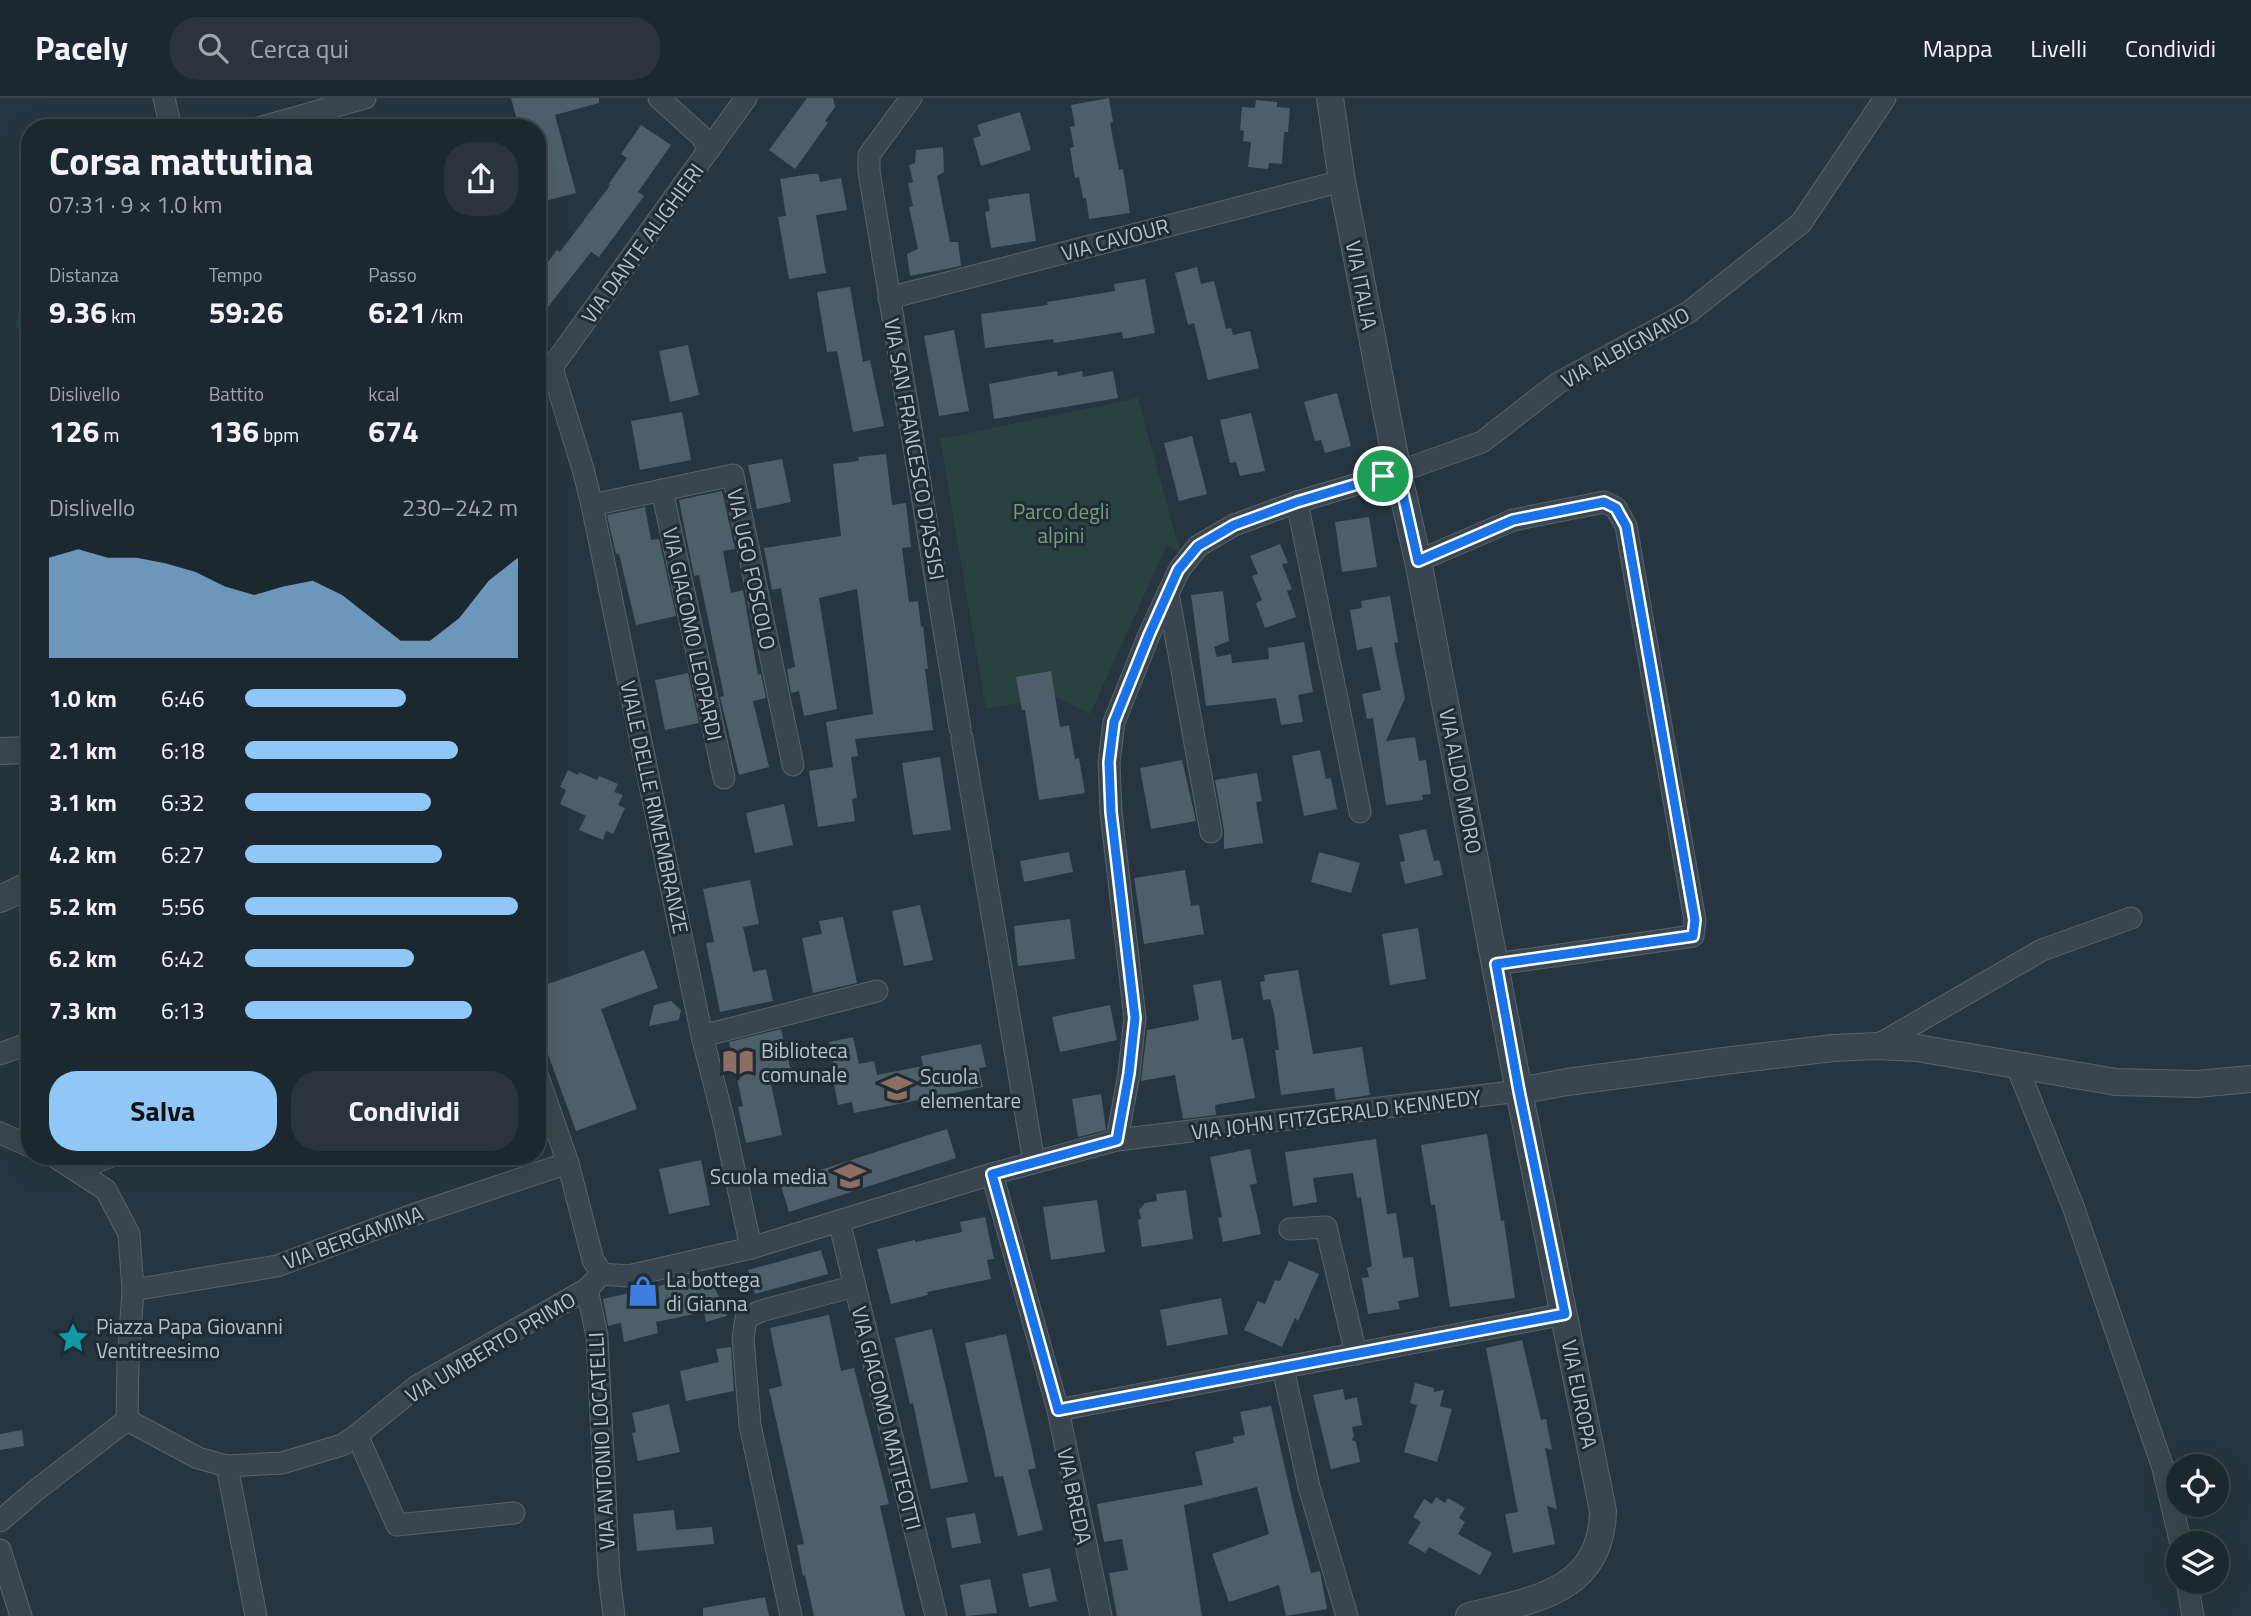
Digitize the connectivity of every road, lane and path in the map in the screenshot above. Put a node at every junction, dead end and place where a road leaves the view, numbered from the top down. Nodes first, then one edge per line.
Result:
1 (164, 98) edge
2 (365, 98) edge
3 (659, 98) edge
4 (746, 98) edge
5 (911, 98) edge
6 (1330, 98) edge
7 (1885, 98) edge
8 (169, 119) edge
9 (290, 119) edge
10 (709, 150) junction
11 (1342, 181) junction
12 (889, 298) junction
13 (552, 369) junction
14 (546, 377) edge
15 (1398, 472) junction
16 (662, 490) junction
17 (1297, 502) junction
18 (592, 505) junction
19 (1418, 561) junction
20 (1168, 593) junction
21 (21, 750) edge
22 (0, 751) edge
23 (793, 765) dead end
24 (724, 778) dead end
25 (1360, 811) dead end
26 (1211, 831) dead end
27 (21, 889) edge
28 (0, 899) edge
29 (2131, 918) dead end
30 (1496, 964) junction
31 (877, 990) dead end
32 (702, 1036) junction
33 (21, 1046) edge
34 (1876, 1046) junction
35 (0, 1054) edge
36 (2016, 1064) junction
37 (2251, 1079) edge
38 (1519, 1091) junction
39 (546, 1100) edge
40 (0, 1133) edge
41 (1117, 1140) junction
42 (21, 1142) edge
43 (1034, 1161) junction
44 (568, 1163) junction
45 (69, 1165) edge
46 (90, 1165) edge
47 (78, 1170) junction
48 (992, 1174) junction
49 (839, 1221) junction
50 (1290, 1228) dead end
51 (751, 1248) junction
52 (602, 1274) junction
53 (855, 1286) junction
54 (587, 1289) junction
55 (133, 1290) junction
56 (1565, 1314) junction
57 (1356, 1354) junction
58 (1283, 1368) junction
59 (1058, 1410) junction
60 (127, 1420) junction
61 (357, 1435) junction
62 (227, 1466) junction
63 (514, 1513) dead end
64 (0, 1521) edge
65 (2178, 1531) edge
66 (0, 1550) edge
67 (2189, 1594) edge
68 (21, 1616) edge
69 (256, 1616) edge
70 (614, 1616) edge
71 (791, 1616) edge
72 (936, 1616) edge
73 (1101, 1616) edge
74 (1348, 1616) edge
75 (1469, 1616) edge
76 (2193, 1616) edge

1 - 8 street
2 - 9 street
3 - 10 street
4 - 10 street, VIA DANTE ALIGHIERI
5 - 12 street, VIA SAN FRANCESCO D'ASSISI
6 - 11 street, VIA ITALIA
7 - 15 street, VIA ALBIGNANO
10 - 13 street, VIA DANTE ALIGHIERI
11 - 12 street, VIA CAVOUR
11 - 15 street, VIA ITALIA
12 - 43 street, VIA SAN FRANCESCO D'ASSISI
13 - 14 street, VIA DANTE ALIGHIERI
13 - 18 street, VIALE DELLE RIMEMBRANZE
15 - 17 street, VIA ALBIGNANO
15 - 19 street, VIA ALDO MORO
16 - 18 street, VIA UGO FOSCOLO
16 - 23 street, VIA UGO FOSCOLO
16 - 24 street, VIA GIACOMO LEOPARDI
17 - 20 street, VIA ALBIGNANO
17 - 25 street
18 - 32 street, VIALE DELLE RIMEMBRANZE
19 - 30 street, VIA ALDO MORO
19 - 30 street
20 - 26 street
20 - 41 street, VIA ALBIGNANO
21 - 22 street
27 - 28 street
29 - 34 street
30 - 38 street, VIA ALDO MORO
31 - 32 street
32 - 51 street, VIALE DELLE RIMEMBRANZE
33 - 35 street
34 - 36 street, VIA JOHN FITZGERALD KENNEDY
34 - 38 street, VIA JOHN FITZGERALD KENNEDY
36 - 37 street, VIA JOHN FITZGERALD KENNEDY
36 - 65 street
38 - 41 street, VIA JOHN FITZGERALD KENNEDY
38 - 56 street, VIA EUROPA
39 - 44 street
40 - 42 street
41 - 43 street, VIA JOHN FITZGERALD KENNEDY
43 - 48 street, VIA JOHN FITZGERALD KENNEDY
44 - 52 street
44 - 55 street, VIA BERGAMINA
45 - 47 street
46 - 47 street
47 - 55 street
48 - 49 street, VIA JOHN FITZGERALD KENNEDY
48 - 59 street, VIA BREDA
49 - 51 street, VIA JOHN FITZGERALD KENNEDY
49 - 53 street, VIA GIACOMO MATTEOTTI
50 - 57 street
51 - 52 street, VIA JOHN FITZGERALD KENNEDY
52 - 54 street
53 - 71 street
53 - 72 street, VIA GIACOMO MATTEOTTI
54 - 61 street, VIA UMBERTO PRIMO
54 - 70 street, VIA ANTONIO LOCATELLI
55 - 60 street
56 - 57 street
56 - 75 street, VIA EUROPA
57 - 58 street
58 - 59 street
58 - 74 street
59 - 73 street, VIA BREDA
60 - 62 street, VIA UMBERTO PRIMO
60 - 64 street
61 - 62 street, VIA UMBERTO PRIMO
61 - 63 street
62 - 69 street
66 - 68 street
67 - 76 street

